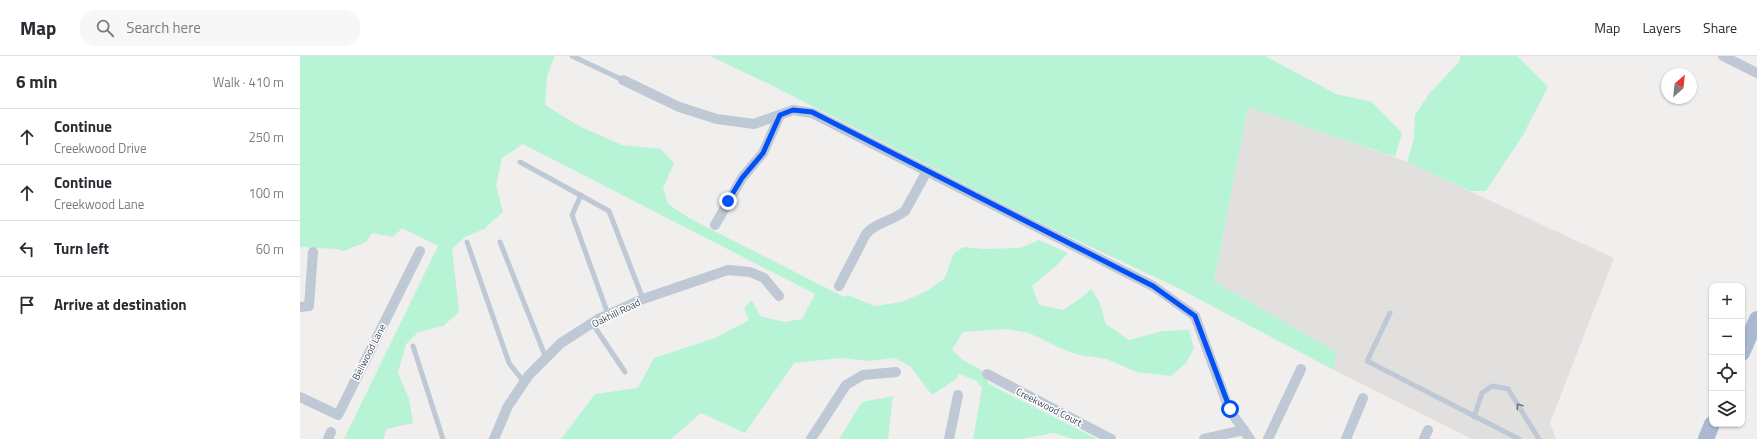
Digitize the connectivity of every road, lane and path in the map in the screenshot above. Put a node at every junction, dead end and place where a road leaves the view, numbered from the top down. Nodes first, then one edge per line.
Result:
1 (572, 56) edge
2 (1724, 56) edge
3 (1757, 73) edge
4 (623, 80) joint
5 (780, 115) junction
6 (520, 162) dead end
7 (927, 171) junction
8 (581, 195) junction
9 (715, 225) dead end
10 (468, 242) dead end
11 (500, 242) dead end
12 (420, 251) dead end
13 (313, 252) dead end
14 (839, 286) dead end
15 (779, 296) dead end
16 (643, 299) junction
17 (305, 306) edge
18 (1390, 312) dead end
19 (608, 314) junction
20 (1757, 318) edge
21 (592, 323) junction
22 (413, 346) dead end
23 (1745, 346) edge
24 (546, 358) junction
25 (1301, 370) dead end
26 (625, 372) dead end
27 (896, 372) dead end
28 (987, 374) dead end
29 (524, 382) junction
30 (958, 395) dead end
31 (300, 397) edge
32 (1363, 398) dead end
33 (1474, 417) junction
34 (1711, 427) edge
35 (1244, 430) junction
36 (1511, 437) edge
37 (443, 439) edge
38 (494, 439) edge
39 (811, 439) edge
40 (949, 439) edge
41 (1111, 439) edge
42 (1204, 439) edge
43 (1250, 439) edge
44 (1268, 439) edge
45 (1346, 439) edge
46 (1519, 439) edge
47 (1539, 439) edge
48 (1706, 439) edge

1 - 4 lane
2 - 3 street
4 - 5 street
5 - 7 street
5 - 9 street
6 - 8 lane
7 - 14 street
7 - 35 street
8 - 16 lane
8 - 19 lane
10 - 29 lane
11 - 24 lane
12 - 31 street, Bellwood Lane
13 - 17 street
15 - 16 street, Oakhill Road
16 - 19 street, Oakhill Road
18 - 33 lane
19 - 21 street, Oakhill Road
20 - 23 main road
21 - 24 street, Oakhill Road
21 - 26 lane
22 - 37 lane
24 - 29 street, Oakhill Road
25 - 44 street
27 - 39 street
28 - 41 street, Creekwood Court
29 - 38 street, Oakhill Road
30 - 40 street
32 - 45 street
33 - 36 lane
47 -> 33 lane
34 - 48 main road
35 - 42 street
35 - 43 street
36 - 46 lane

